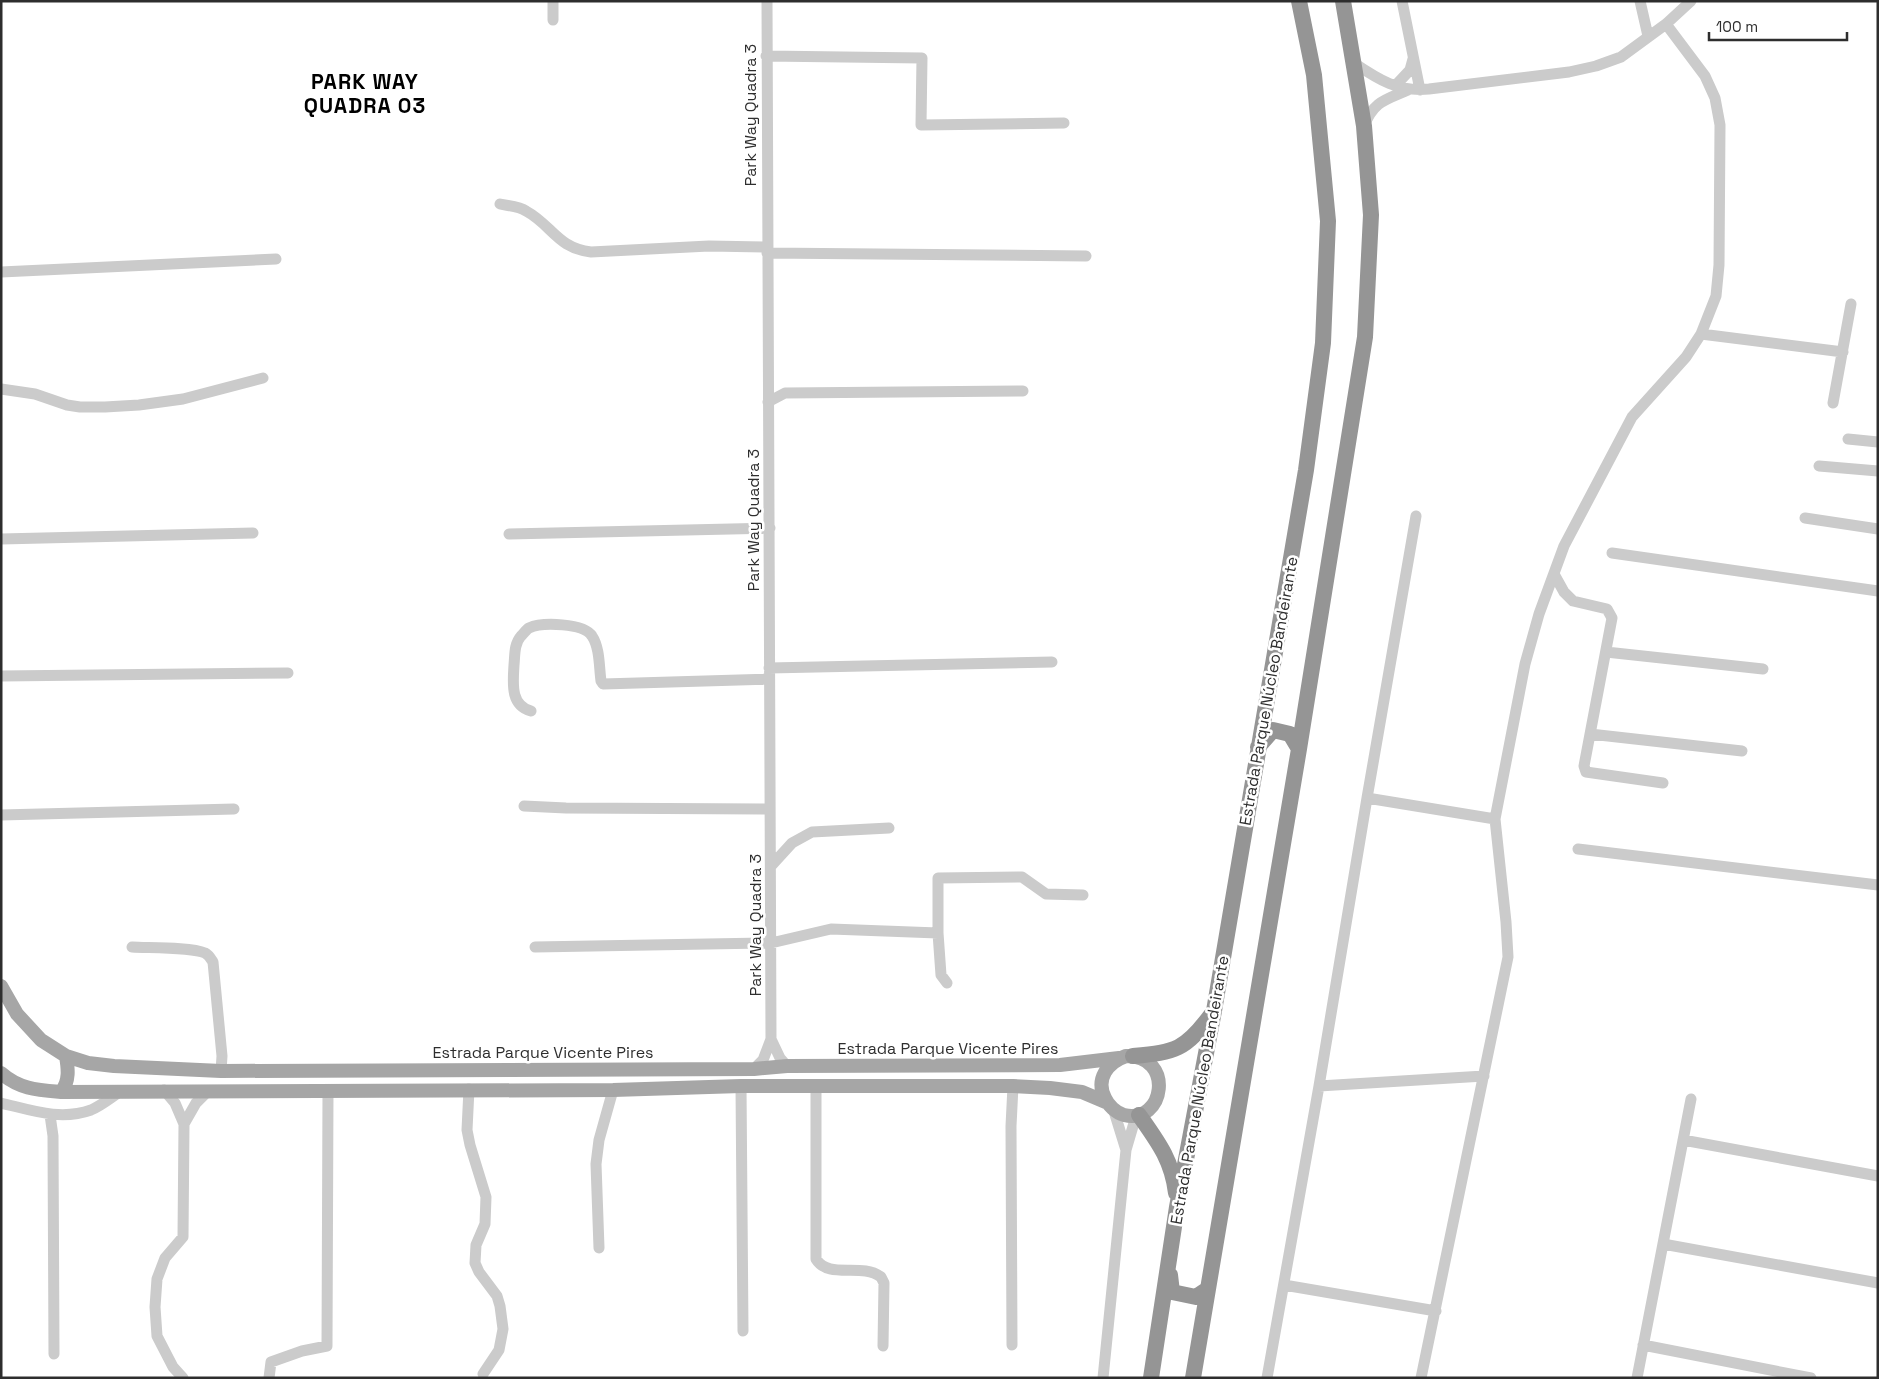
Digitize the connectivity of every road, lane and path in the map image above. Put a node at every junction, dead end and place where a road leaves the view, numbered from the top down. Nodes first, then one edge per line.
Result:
1 (553, 1) edge
2 (767, 1) edge
3 (1299, 1) edge
4 (1343, 1) edge
5 (1402, 1) edge
6 (1640, 1) edge
7 (1691, 1) edge
8 (554, 20) dead end
9 (1666, 24) junction
10 (1648, 36) junction
11 (766, 56) junction
12 (1413, 59) junction
13 (1354, 63) junction
14 (1395, 86) junction
15 (1408, 90) junction
16 (1420, 90) junction
17 (1064, 124) dead end
18 (1364, 126) junction
19 (500, 204) dead end
20 (767, 250) junction
21 (1086, 256) dead end
22 (276, 259) dead end
23 (1, 272) edge
24 (1851, 304) dead end
25 (1701, 334) junction
26 (1844, 352) junction
27 (263, 378) dead end
28 (768, 384) junction
29 (1, 389) edge
30 (1023, 391) dead end
31 (785, 393) junction
32 (768, 402) junction
33 (1833, 403) dead end
34 (1848, 439) dead end
35 (1878, 442) edge
36 (1819, 466) dead end
37 (1878, 471) edge
38 (1416, 516) dead end
39 (1805, 518) dead end
40 (770, 528) junction
41 (1878, 529) edge
42 (253, 533) dead end
43 (509, 534) dead end
44 (1, 539) edge
45 (1612, 553) dead end
46 (1554, 574) junction
47 (1878, 591) edge
48 (1606, 652) junction
49 (1052, 662) dead end
50 (1762, 670) dead end
51 (288, 672) dead end
52 (769, 673) junction
53 (1, 676) edge
54 (531, 711) dead end
55 (1590, 734) junction
56 (1258, 747) junction
57 (1299, 749) junction
58 (1742, 751) dead end
59 (1664, 783) dead end
60 (1367, 798) junction
61 (524, 806) dead end
62 (234, 809) dead end
63 (770, 809) junction
64 (1, 815) edge
65 (1495, 819) junction
66 (888, 828) dead end
67 (1578, 849) dead end
68 (771, 866) junction
69 (1878, 885) edge
70 (1083, 895) dead end
71 (938, 933) junction
72 (771, 943) junction
73 (132, 947) dead end
74 (535, 947) dead end
75 (947, 983) dead end
76 (1, 986) edge
77 (1, 1008) edge
78 (1214, 1011) junction
79 (17, 1014) junction
80 (771, 1039) junction
81 (66, 1056) junction
82 (1126, 1057) junction
83 (787, 1066) junction
84 (754, 1069) junction
85 (509, 1070) junction
86 (221, 1071) junction
87 (1, 1073) edge
88 (1484, 1076) junction
89 (741, 1086) junction
90 (816, 1086) junction
91 (1013, 1086) junction
92 (1319, 1086) junction
93 (469, 1089) junction
94 (164, 1090) junction
95 (511, 1090) junction
96 (613, 1090) junction
97 (121, 1091) junction
98 (208, 1091) junction
99 (328, 1091) junction
100 (61, 1092) junction
101 (1691, 1099) dead end
102 (1, 1103) edge
103 (1111, 1106) junction
104 (50, 1115) junction
105 (1137, 1115) junction
106 (184, 1124) junction
107 (1683, 1140) junction
108 (1126, 1150) junction
109 (1878, 1176) edge
110 (1177, 1207) junction
111 (1663, 1244) junction
112 (599, 1248) dead end
113 (1169, 1268) junction
114 (1878, 1284) edge
115 (1284, 1285) junction
116 (1208, 1289) junction
117 (1436, 1310) junction
118 (743, 1331) dead end
119 (1012, 1345) dead end
120 (1643, 1345) junction
121 (883, 1346) dead end
122 (54, 1354) dead end
123 (483, 1374) dead end
124 (1151, 1377) edge
125 (183, 1378) edge
126 (269, 1378) edge
127 (1103, 1378) edge
128 (1193, 1378) edge
129 (1267, 1378) edge
130 (1421, 1378) edge
131 (1637, 1378) edge
132 (1812, 1378) edge

1 - 8 street
2 - 11 street, Park Way Quadra 3
3 - 56 highway, Estrada Parque Núcleo Bandeirante
4 - 13 highway
5 - 12 street
6 - 10 street
7 - 9 street
9 - 10 street
9 - 25 street
10 - 16 street
11 - 17 street
11 - 20 street, Park Way Quadra 3
12 - 14 street
12 - 16 street
13 - 14 street
13 - 18 highway
14 - 15 street
15 - 16 street
15 - 18 street
18 - 57 highway
19 - 20 street
20 - 21 street
20 - 28 street, Park Way Quadra 3
22 - 23 street
24 - 26 street
25 - 26 street
25 - 46 street
26 - 33 street
27 - 29 street
28 - 31 street
28 - 32 street, Park Way Quadra 3
30 - 31 street
31 - 32 street
32 - 40 street, Park Way Quadra 3
34 - 35 street
36 - 37 street
38 - 60 street
39 - 41 street
40 - 43 street
40 - 52 street, Park Way Quadra 3
42 - 44 street
45 - 47 street
46 - 48 street
46 - 65 street
48 - 50 street
48 - 55 street
49 - 52 street
51 - 53 street
52 - 54 street
52 - 63 street, Park Way Quadra 3
55 - 58 street
55 - 59 street
56 - 57 highway
56 - 78 highway, Estrada Parque Núcleo Bandeirante
57 - 116 highway
60 - 65 street
60 - 92 street
61 - 63 street
62 - 64 street
63 - 68 street, Park Way Quadra 3
65 - 88 street
66 - 68 street
67 - 69 street
68 - 72 street, Park Way Quadra 3
70 - 71 street
71 - 72 street
71 - 75 street
72 - 74 street
72 - 80 street, Park Way Quadra 3
73 - 86 street
76 - 79 main road, Estrada Parque Vicente Pires
77 - 79 main road
78 - 82 highway
78 - 110 highway, Estrada Parque Núcleo Bandeirante
79 - 81 main road, Estrada Parque Vicente Pires
80 - 83 street, Park Way Quadra 3
80 - 84 street, Park Way Quadra 3
81 - 86 main road, Estrada Parque Vicente Pires
81 - 100 main road
82 - 83 main road, Estrada Parque Vicente Pires
82 - 103 main road
82 - 105 main road
83 - 84 main road, Estrada Parque Vicente Pires
84 - 85 main road, Estrada Parque Vicente Pires
85 - 86 main road, Estrada Parque Vicente Pires
85 - 95 main road
87 - 100 main road
88 - 92 street
88 - 117 street
89 - 90 main road
89 - 96 main road
89 - 118 street
90 - 91 main road
90 - 121 street
91 - 103 main road
91 - 119 street
92 - 115 street
93 - 95 main road
93 - 99 main road
93 - 123 street
94 - 97 main road
94 - 98 main road
94 - 106 street
95 - 96 main road
96 - 112 street
97 - 100 main road
97 - 104 street
98 - 99 main road
98 - 106 street
99 - 126 street
101 - 107 street
102 - 104 street
103 - 105 main road
103 - 108 street
104 - 122 street
105 - 108 street
105 - 110 highway
106 - 125 street
107 - 109 street
107 - 111 street
108 - 127 street
110 - 113 highway, Estrada Parque Núcleo Bandeirante
111 - 114 street
111 - 120 street
113 - 116 highway
113 - 124 highway, Estrada Parque Núcleo Bandeirante
115 - 117 street
115 - 129 street
116 - 128 highway
117 - 130 street
120 - 131 street
120 - 132 street

